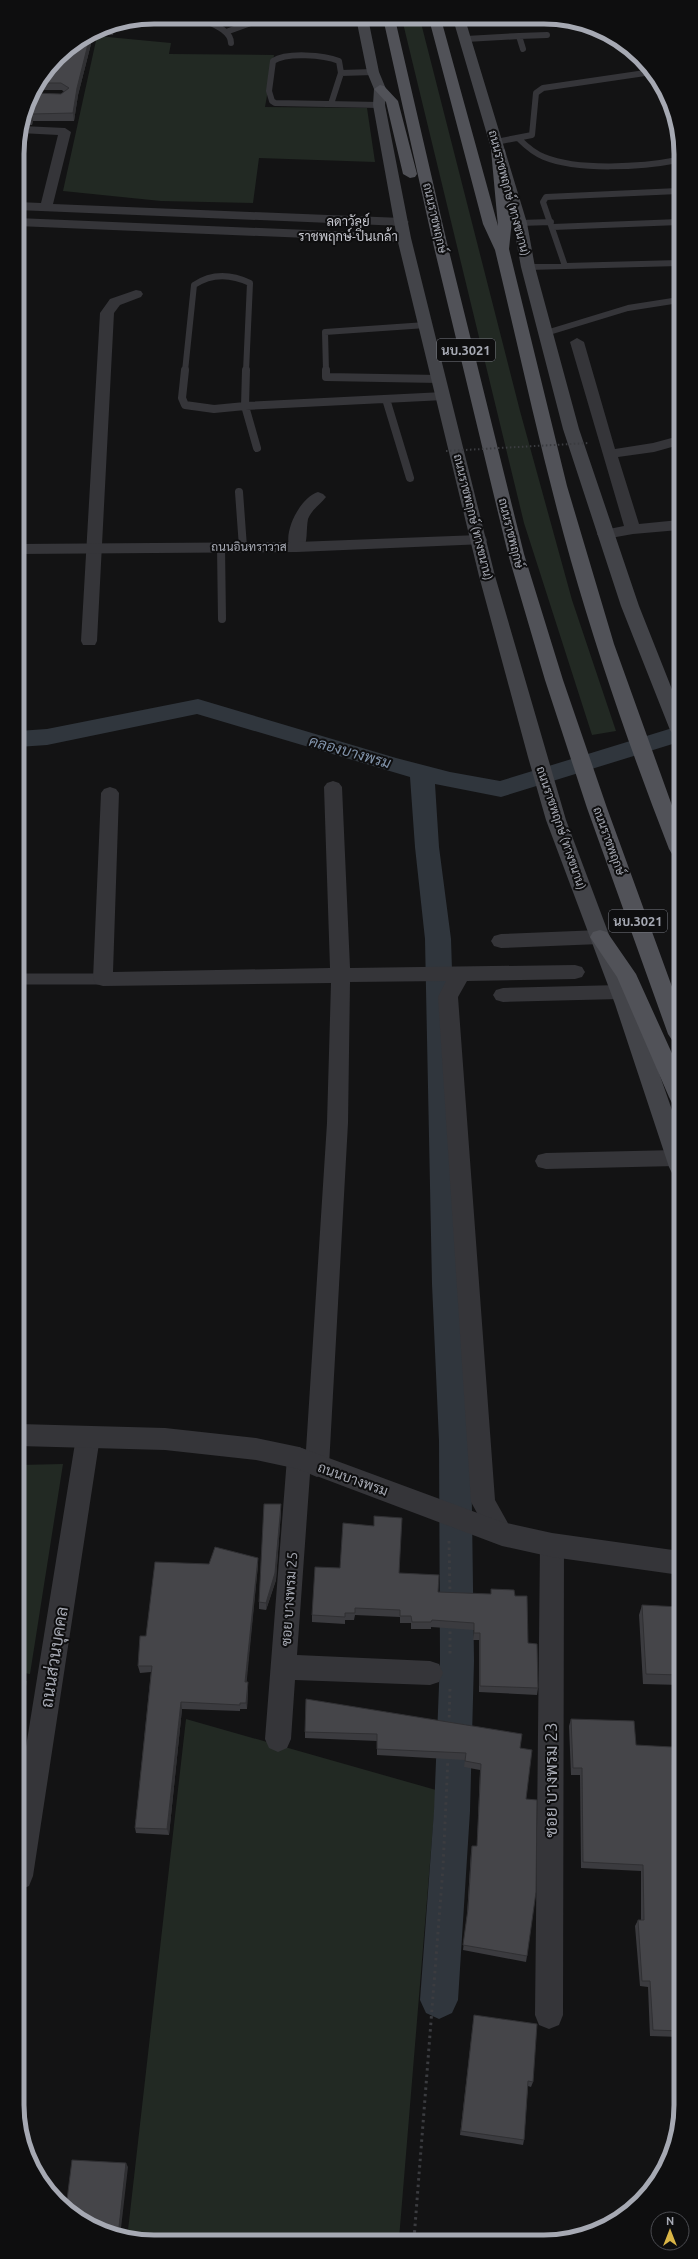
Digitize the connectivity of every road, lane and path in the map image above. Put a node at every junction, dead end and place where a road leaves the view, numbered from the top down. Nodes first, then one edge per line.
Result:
1 (211, 24) edge
2 (248, 24) edge
3 (363, 24) edge
4 (390, 24) edge
5 (436, 24) edge
6 (462, 24) edge
7 (226, 32) junction
8 (547, 35) dead end
9 (519, 36) junction
10 (466, 38) junction
11 (231, 43) dead end
12 (523, 49) dead end
13 (373, 72) junction
14 (341, 73) junction
15 (645, 73) edge
16 (380, 89) junction
17 (331, 104) junction
18 (379, 105) junction
19 (26, 130) edge
20 (519, 139) junction
21 (497, 146) junction
22 (674, 161) edge
23 (674, 191) edge
24 (24, 206) edge
25 (46, 207) junction
26 (24, 222) edge
27 (402, 222) junction
28 (674, 222) edge
29 (520, 223) junction
30 (552, 225) junction
31 (404, 238) junction
32 (440, 243) junction
33 (502, 250) junction
34 (674, 263) edge
35 (565, 266) junction
36 (528, 267) junction
37 (136, 294) dead end
38 (674, 300) edge
39 (426, 324) junction
40 (546, 333) junction
41 (577, 342) dead end
42 (439, 378) junction
43 (444, 396) junction
44 (386, 399) junction
45 (245, 406) junction
46 (674, 441) edge
47 (589, 443) dead end
48 (257, 448) dead end
49 (446, 451) dead end
50 (609, 454) junction
51 (410, 478) dead end
52 (239, 492) dead end
53 (318, 497) dead end
54 (674, 525) edge
55 (633, 529) junction
56 (605, 534) junction
57 (479, 540) junction
58 (94, 547) junction
59 (221, 547) junction
60 (243, 547) junction
61 (297, 547) junction
62 (24, 549) edge
63 (222, 619) dead end
64 (89, 641) dead end
65 (674, 717) edge
66 (333, 787) dead end
67 (110, 793) dead end
68 (674, 837) edge
69 (600, 937) junction
70 (501, 941) dead end
71 (575, 972) dead end
72 (457, 975) junction
73 (340, 976) junction
74 (24, 979) edge
75 (103, 979) junction
76 (503, 995) dead end
77 (623, 998) junction
78 (674, 1018) edge
79 (674, 1082) edge
80 (674, 1150) edge
81 (546, 1161) dead end
82 (674, 1162) edge
83 (24, 1434) edge
84 (88, 1437) junction
85 (308, 1462) junction
86 (449, 1515) junction
87 (496, 1532) junction
88 (552, 1545) junction
89 (674, 1562) edge
90 (450, 1600) edge
91 (450, 1623) edge
92 (284, 1667) junction
93 (444, 1674) junction
94 (449, 1733) edge
95 (278, 1739) dead end
96 (448, 1749) edge
97 (24, 1837) edge
98 (549, 2015) dead end
99 (414, 2235) edge

1 - 7 lane
2 - 7 lane
3 - 13 main road, ถนนราชพฤกษ์ (ทางขนาน) / นบ.3021
4 - 32 main road, ถนนราชพฤกษ์ / นบ.3021
5 - 33 main road
6 - 10 main road, ถนนราชพฤกษ์ (ทางขนาน)
7 - 11 lane
8 - 9 lane
9 - 10 lane
9 - 12 lane
10 - 21 main road, ถนนราชพฤกษ์ (ทางขนาน)
13 - 14 lane
13 - 16 main road, ถนนราชพฤกษ์ (ทางขนาน) / นบ.3021
14 - 17 lane
14 - 17 lane
15 - 20 lane
16 - 18 main road, ถนนราชพฤกษ์ (ทางขนาน) / นบ.3021
16 - 32 main road
17 - 18 lane
18 - 27 main road, ถนนราชพฤกษ์ (ทางขนาน) / นบ.3021
19 - 25 street
20 - 21 lane
20 - 22 lane
21 - 29 main road, ถนนราชพฤกษ์ (ทางขนาน)
21 - 33 main road
23 - 30 lane
24 - 25 street
25 - 27 street
26 - 31 street
27 - 31 main road, ถนนราชพฤกษ์ (ทางขนาน) / นบ.3021
28 - 30 lane
29 - 30 lane
29 - 36 main road, ถนนราชพฤกษ์ (ทางขนาน)
30 - 35 lane
31 - 39 main road, ถนนราชพฤกษ์ (ทางขนาน) / นบ.3021
32 - 78 main road, ถนนราชพฤกษ์ / นบ.3021
33 - 68 main road
34 - 35 lane
35 - 36 lane
36 - 40 main road, ถนนราชพฤกษ์ (ทางขนาน)
37 - 58 street
38 - 40 lane
39 - 42 main road, ถนนราชพฤกษ์ (ทางขนาน) / นบ.3021
39 - 42 lane
40 - 56 main road, ถนนราชพฤกษ์ (ทางขนาน)
41 - 50 street
42 - 43 main road, ถนนราชพฤกษ์ (ทางขนาน) / นบ.3021
43 - 44 lane
43 - 57 main road, ถนนราชพฤกษ์ (ทางขนาน) / นบ.3021
44 - 45 lane
44 - 51 lane
45 - 45 lane
45 - 48 lane
46 - 50 street
47 - 49 path, bridge
50 - 55 street
52 - 60 lane
53 - 61 street
54 - 55 street
55 - 56 street
56 - 65 main road, ถนนราชพฤกษ์ (ทางขนาน)
57 - 61 street, ถนนอินทราวาส
57 - 69 main road, ถนนราชพฤกษ์ (ทางขนาน) / นบ.3021
58 - 59 street, ถนนอินทราวาส
58 - 62 street, ถนนอินทราวาส
58 - 64 street
59 - 60 street, ถนนอินทราวาส
59 - 63 lane
60 - 61 street, ถนนอินทราวาส
66 - 73 street, ซอย บางพรม 25
67 - 75 street
69 - 70 street
69 - 77 main road, ถนนราชพฤกษ์ (ทางขนาน) / นบ.3021
69 - 79 main road
71 - 72 street
72 - 73 street
72 - 87 street
73 - 75 street
73 - 85 street, ซอย บางพรม 25
74 - 75 lane
76 - 77 street
77 - 80 main road, นบ.3021
81 - 82 street
83 - 84 street, ถนนบางพรม
84 - 85 street, ถนนบางพรม
84 - 97 street, ถนนส่วนบุคคล
85 - 86 street, ถนนบางพรม
85 - 92 street, ซอย บางพรม 25
86 - 87 street, ถนนบางพรม
86 - 90 path
87 - 88 street, ถนนบางพรม
88 - 89 street, ถนนบางพรม
88 - 98 street, ซอย บางพรม 23
91 - 93 path
92 - 93 street
92 - 95 street, ซอย บางพรม 25
93 - 94 path
96 - 99 path

